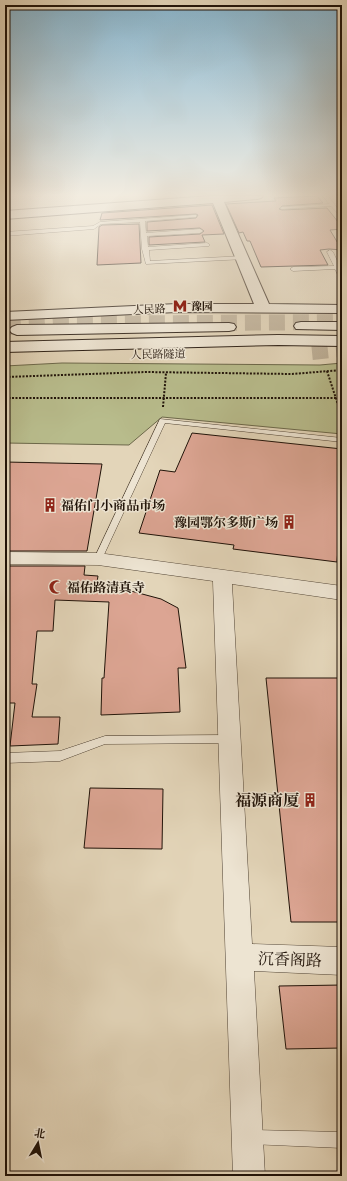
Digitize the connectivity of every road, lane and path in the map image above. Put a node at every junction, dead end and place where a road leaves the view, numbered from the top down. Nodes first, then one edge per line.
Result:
1 (146, 251) edge
2 (240, 251) edge
3 (330, 252) dead end
4 (243, 258) junction
5 (336, 267) junction
6 (293, 269) dead end
7 (342, 277) edge
8 (263, 308) junction
9 (5, 316) edge
10 (342, 317) edge
11 (5, 323) edge
12 (241, 326) dead end
13 (256, 326) dead end
14 (5, 330) edge
15 (342, 341) edge
16 (5, 347) edge
17 (312, 352) tunnel mouth
18 (5, 357) edge
19 (342, 370) edge
20 (327, 371) junction
21 (166, 372) junction
22 (5, 376) edge
23 (5, 398) edge
24 (164, 398) junction
25 (337, 398) junction
26 (342, 398) edge
27 (342, 417) edge
28 (162, 422) junction
29 (342, 440) edge
30 (5, 558) edge
31 (98, 559) junction
32 (222, 577) junction
33 (342, 593) edge
34 (230, 739) junction
35 (5, 758) edge
36 (239, 957) junction
37 (342, 961) edge
38 (246, 1136) junction
39 (342, 1140) edge
40 (249, 1176) edge

1 - 4 lane
2 - 4 main road
3 - 5 lane
4 - 8 main road
5 - 6 lane
5 - 7 lane
8 - 9 main road, 人民路
8 - 10 main road, 人民路
10 - 11 main road
10 - 13 main road
12 - 14 main road, 人民路
15 - 16 main road
17 - 18 main road, 人民路隧道
19 - 20 path
20 - 21 path
20 - 25 path
21 - 22 path
21 - 24 path
23 - 24 path
24 - 25 path
24 - 28 path
25 - 26 path
25 - 27 path
28 - 29 lane
28 - 31 lane
30 - 31 street
31 - 32 street
32 - 33 street
32 - 34 street
34 - 35 lane
34 - 36 street
36 - 37 street, 沉香阁路
36 - 38 street
38 - 39 lane
38 - 40 street

